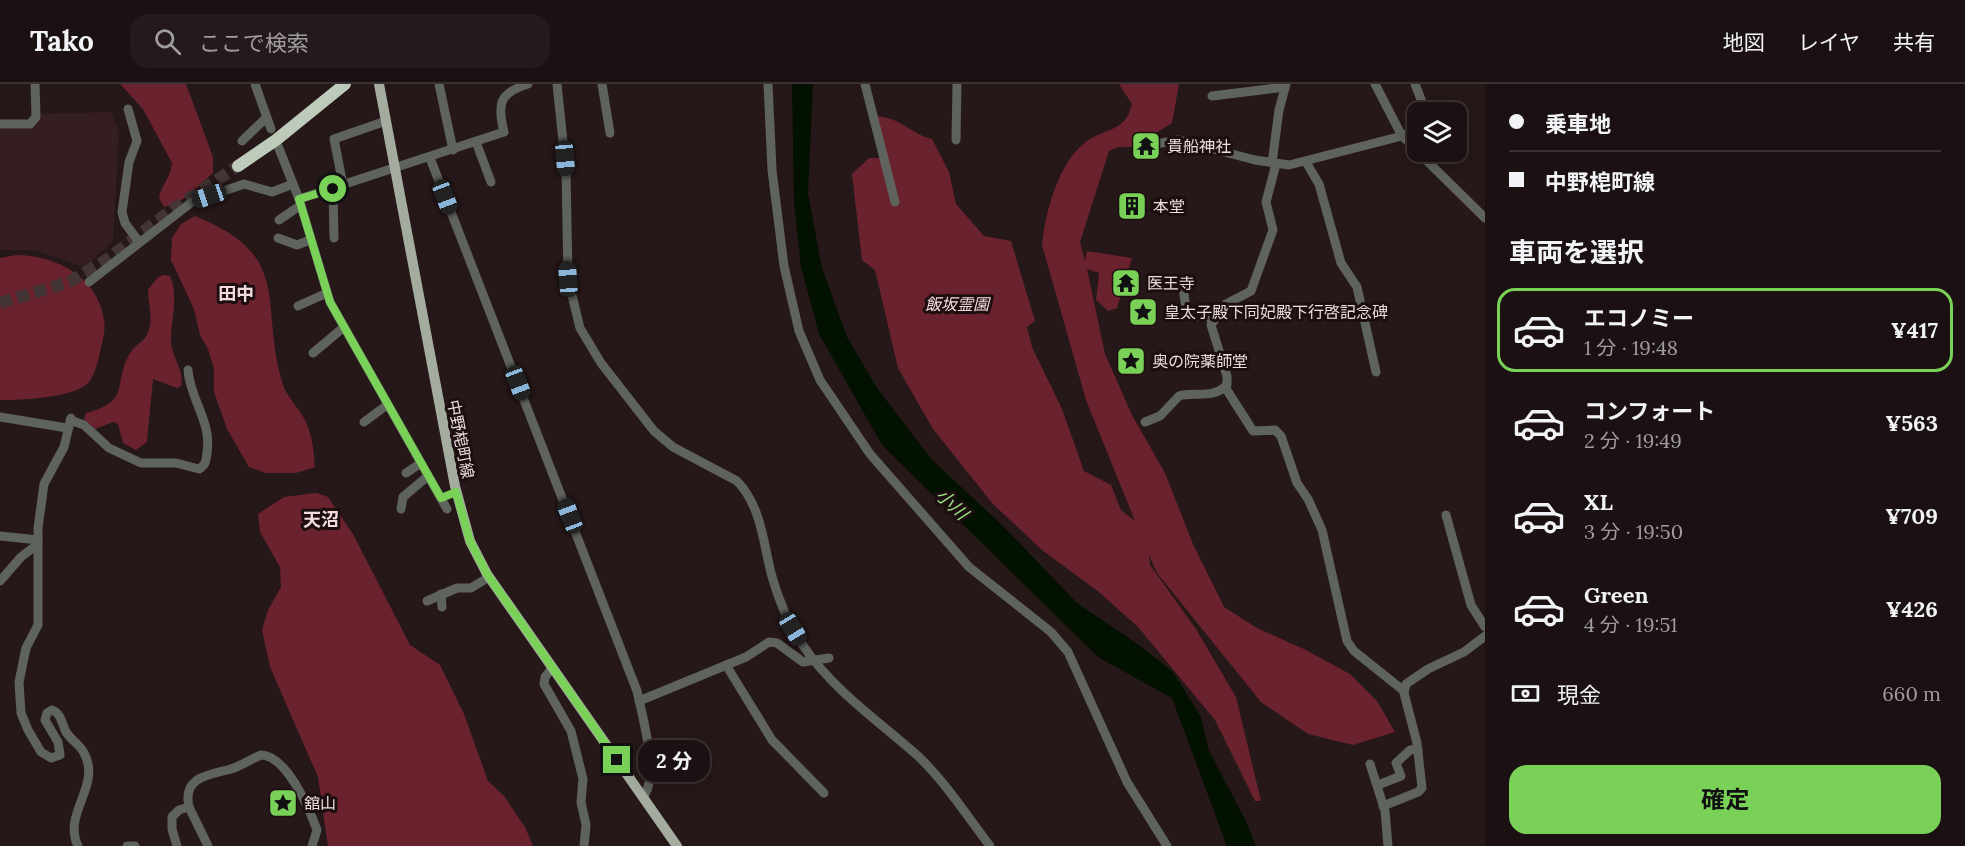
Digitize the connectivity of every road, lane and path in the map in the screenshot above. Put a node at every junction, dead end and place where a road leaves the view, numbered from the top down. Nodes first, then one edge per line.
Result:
1 (35, 84) edge
2 (255, 84) edge
3 (345, 84) edge
4 (379, 84) edge
5 (439, 84) edge
6 (528, 84) edge
7 (557, 84) edge
8 (602, 84) edge
9 (768, 84) edge
10 (866, 84) edge
11 (957, 84) edge
12 (1376, 84) edge
13 (1415, 84) edge
14 (1286, 86) edge
15 (507, 87) edge
16 (1212, 96) dead end
17 (1422, 102) edge
18 (128, 109) dead end
19 (266, 118) junction
20 (386, 121) junction
21 (0, 124) edge
22 (271, 129) dead end
23 (610, 133) dead end
24 (1407, 134) edge
25 (1402, 136) junction
26 (957, 140) dead end
27 (242, 141) dead end
28 (1407, 141) edge
29 (476, 142) junction
30 (1150, 145) dead end
31 (278, 146) dead end
32 (453, 150) junction
33 (430, 158) junction
34 (1306, 162) junction
35 (1429, 162) edge
36 (1274, 163) junction
37 (238, 166) tunnel mouth
38 (394, 169) junction
39 (491, 182) dead end
40 (293, 184) junction
41 (344, 185) junction
42 (333, 189) junction
43 (300, 202) junction
44 (896, 202) dead end
45 (1484, 216) edge
46 (279, 220) dead end
47 (278, 238) dead end
48 (334, 238) dead end
49 (310, 240) junction
50 (139, 242) junction
51 (1182, 281) dead end
52 (89, 282) dead end
53 (327, 293) junction
54 (298, 306) dead end
55 (1214, 318) junction
56 (344, 327) junction
57 (314, 353) dead end
58 (188, 370) dead end
59 (1376, 372) dead end
60 (1225, 387) junction
61 (387, 405) junction
62 (0, 417) edge
63 (69, 422) junction
64 (364, 422) dead end
65 (1145, 422) dead end
66 (420, 463) junction
67 (406, 473) dead end
68 (428, 476) junction
69 (456, 492) junction
70 (441, 498) junction
71 (401, 509) dead end
72 (447, 509) dead end
73 (1446, 515) dead end
74 (0, 536) edge
75 (38, 542) junction
76 (489, 577) junction
77 (0, 581) edge
78 (441, 594) junction
79 (427, 601) dead end
80 (442, 607) dead end
81 (1485, 627) edge
82 (1485, 636) edge
83 (829, 658) dead end
84 (814, 660) junction
85 (726, 665) junction
86 (552, 668) junction
87 (1404, 691) junction
88 (639, 701) junction
89 (1418, 749) junction
90 (1370, 764) dead end
91 (1378, 785) junction
92 (824, 793) dead end
93 (642, 796) junction
94 (1383, 806) junction
95 (189, 807) junction
96 (78, 846) edge
97 (127, 846) edge
98 (135, 846) edge
99 (177, 846) edge
100 (208, 846) edge
101 (312, 846) edge
102 (584, 846) edge
103 (677, 846) edge
104 (990, 846) edge
105 (1167, 846) edge
106 (1388, 846) edge

1 - 21 street
2 - 19 street
3 - 37 highway
4 - 20 main road, 中野梍町線
5 - 32 street
6 - 15 street
7 - 84 street
8 - 23 street
9 - 105 street
10 - 44 street
11 - 26 street
12 - 25 street
13 - 17 street
14 - 16 street
14 - 36 street
15 - 29 street
18 - 50 street
19 - 22 street
19 - 27 street
20 - 38 main road, 中野梍町線
20 - 41 street
24 - 25 street
25 - 28 street
25 - 34 street
29 - 32 street
29 - 39 street
30 - 36 street
31 - 40 street
32 - 33 street
33 - 38 street
33 - 88 street
34 - 36 street
34 - 59 street
35 - 45 street
36 - 55 street
38 - 41 street
38 - 69 main road, 中野梍町線
40 - 43 street
40 - 50 street
41 - 42 street
42 - 43 street
42 - 48 street
43 - 46 street
43 - 49 street
47 - 49 street
49 - 53 street
50 - 52 street
51 - 55 street
53 - 54 street
53 - 56 street
55 - 60 street
56 - 57 street
56 - 61 street
58 - 63 street
60 - 65 street
60 - 87 street
61 - 64 street
61 - 66 street
62 - 63 street
63 - 75 street
66 - 67 street
66 - 68 street
68 - 70 street
68 - 71 street
69 - 70 street
69 - 76 main road, 中野梍町線
70 - 72 street
73 - 81 street
74 - 75 street
75 - 77 street
75 - 96 street
76 - 78 street
76 - 86 main road, 中野梍町線
78 - 79 street
78 - 80 street
82 - 87 street
83 - 84 street
84 - 85 street
84 - 104 street
85 - 88 street
85 - 92 street
86 - 93 main road, 中野梍町線
86 - 102 street
87 - 89 street
88 - 93 street
89 - 91 street
89 - 94 street
90 - 91 street
91 - 94 street
93 - 103 main road, 中野梍町線
94 - 106 street
95 - 99 street
95 - 100 street
95 - 101 street
97 - 98 street

